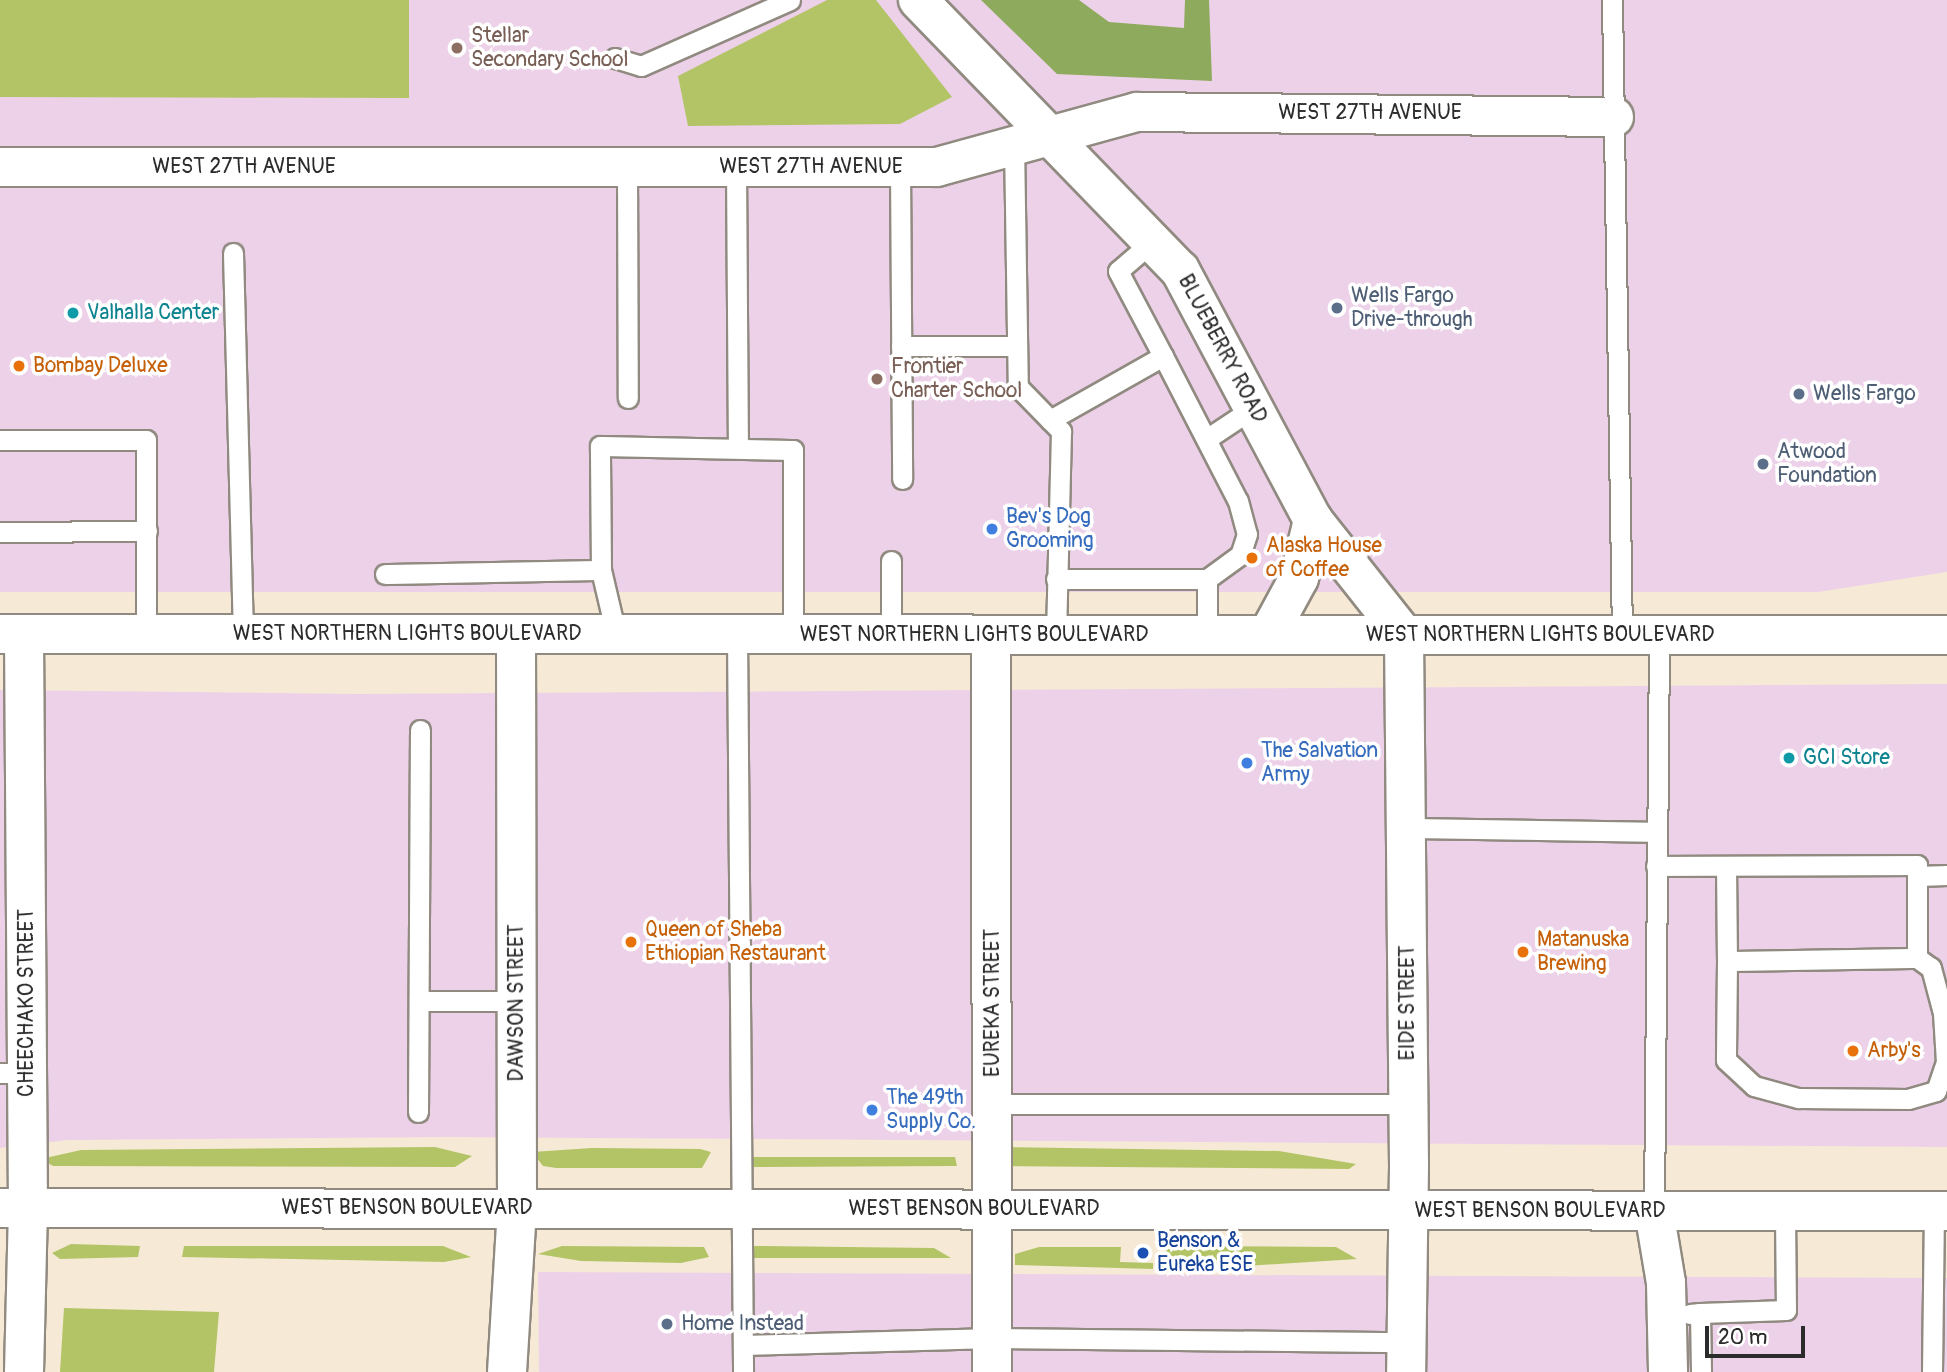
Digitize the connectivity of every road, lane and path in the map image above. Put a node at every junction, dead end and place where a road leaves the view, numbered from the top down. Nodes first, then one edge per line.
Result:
1 (790, 0) edge
2 (918, 0) edge
3 (1612, 0) edge
4 (615, 58) dead end
5 (1614, 117) junction
6 (1050, 132) junction
7 (1014, 144) junction
8 (0, 167) edge
9 (627, 167) junction
10 (736, 167) junction
11 (900, 167) junction
12 (1153, 241) junction
13 (233, 253) dead end
14 (901, 346) junction
15 (1017, 346) junction
16 (1163, 356) junction
17 (628, 398) dead end
18 (1253, 408) junction
19 (1050, 421) junction
20 (1208, 438) junction
21 (0, 440) edge
22 (738, 448) junction
23 (902, 479) dead end
24 (1313, 520) junction
25 (147, 531) junction
26 (0, 532) edge
27 (891, 561) dead end
28 (601, 569) junction
29 (385, 574) dead end
30 (1056, 579) junction
31 (1207, 579) junction
32 (12, 634) edge
33 (146, 634) junction
34 (243, 634) junction
35 (516, 634) junction
36 (616, 634) junction
37 (737, 634) junction
38 (793, 634) junction
39 (891, 634) junction
40 (991, 635) junction
41 (1056, 635) junction
42 (1207, 635) junction
43 (1268, 635) junction
44 (1404, 635) junction
45 (1641, 635) junction
46 (1947, 635) edge
47 (421, 730) dead end
48 (1406, 828) junction
49 (1656, 832) junction
50 (1656, 866) junction
51 (1726, 866) junction
52 (1917, 876) junction
53 (1946, 877) edge
54 (1917, 958) junction
55 (1727, 961) junction
56 (420, 1001) junction
57 (517, 1001) junction
58 (14, 1073) edge
59 (993, 1104) junction
60 (1408, 1104) junction
61 (418, 1112) dead end
62 (14, 1208) edge
63 (517, 1208) junction
64 (742, 1209) junction
65 (992, 1209) junction
66 (1409, 1211) junction
67 (1654, 1211) junction
68 (1785, 1211) junction
69 (1941, 1211) edge
70 (1683, 1314) junction
71 (743, 1345) junction
72 (992, 1355) edge
73 (1406, 1357) edge
74 (24, 1372) edge
75 (507, 1372) edge
76 (743, 1372) edge
77 (1668, 1372) edge
78 (1701, 1372) edge
79 (1932, 1372) edge

1 - 4 lane
2 - 6 street, BLUEBERRY ROAD
3 - 5 lane
5 - 6 street, WEST 27TH AVENUE
5 - 45 lane
6 - 7 street, WEST 27TH AVENUE
6 - 12 street, BLUEBERRY ROAD
7 - 11 street, WEST 27TH AVENUE
7 - 15 lane
8 - 9 street, WEST 27TH AVENUE
9 - 10 street, WEST 27TH AVENUE
9 - 17 lane
10 - 11 street, WEST 27TH AVENUE
10 - 22 lane
11 - 14 lane
12 - 16 lane
12 - 18 street, BLUEBERRY ROAD
13 - 34 lane
14 - 15 lane
14 - 23 lane
15 - 19 lane
16 - 19 lane
16 - 20 lane
18 - 20 lane
18 - 24 street, BLUEBERRY ROAD
19 - 30 lane
20 - 31 lane
21 - 25 lane
22 - 28 lane
22 - 38 lane
24 - 43 street
24 - 44 street, BLUEBERRY ROAD
25 - 26 lane
25 - 33 lane
27 - 39 lane
28 - 29 lane
28 - 36 lane
30 - 31 lane
30 - 41 lane
31 - 42 lane
32 - 33 street, WEST NORTHERN LIGHTS BOULEVARD
32 - 58 street, CHEECHAKO STREET
33 - 34 street, WEST NORTHERN LIGHTS BOULEVARD
34 - 35 street, WEST NORTHERN LIGHTS BOULEVARD
35 - 36 street, WEST NORTHERN LIGHTS BOULEVARD
35 - 57 street, DAWSON STREET
36 - 37 street, WEST NORTHERN LIGHTS BOULEVARD
37 - 38 street, WEST NORTHERN LIGHTS BOULEVARD
37 - 64 lane
38 - 39 street, WEST NORTHERN LIGHTS BOULEVARD
39 - 40 street, WEST NORTHERN LIGHTS BOULEVARD
40 - 41 street, WEST NORTHERN LIGHTS BOULEVARD
40 - 59 street, EUREKA STREET
41 - 42 street, WEST NORTHERN LIGHTS BOULEVARD
42 - 43 street, WEST NORTHERN LIGHTS BOULEVARD
43 - 44 street, WEST NORTHERN LIGHTS BOULEVARD
44 - 45 street, WEST NORTHERN LIGHTS BOULEVARD
44 - 48 street, EIDE STREET
45 - 46 street, WEST NORTHERN LIGHTS BOULEVARD
45 - 49 lane
47 - 56 lane
48 - 49 lane
48 - 60 street, EIDE STREET
49 - 50 lane
50 - 51 lane
50 - 67 lane
51 - 52 lane
51 - 55 lane
52 - 53 lane
52 - 54 lane
54 - 55 lane
54 - 55 lane
56 - 57 lane
56 - 61 lane
57 - 63 street, DAWSON STREET
58 - 62 street, CHEECHAKO STREET
59 - 60 lane
59 - 65 street, EUREKA STREET
60 - 66 street, EIDE STREET
62 - 63 street, WEST BENSON BOULEVARD
62 - 74 street, CHEECHAKO STREET
63 - 64 street, WEST BENSON BOULEVARD
63 - 75 street, DAWSON STREET
64 - 65 street, WEST BENSON BOULEVARD
64 - 71 lane
65 - 66 street, WEST BENSON BOULEVARD
65 - 72 street, EUREKA STREET
66 - 67 street, WEST BENSON BOULEVARD
66 - 73 street, EIDE STREET
67 - 68 street, WEST BENSON BOULEVARD
67 - 70 street
68 - 69 street, WEST BENSON BOULEVARD
68 - 70 lane
69 - 79 lane
70 - 77 street
70 - 78 lane
71 - 72 lane
71 - 76 lane
72 - 73 lane

